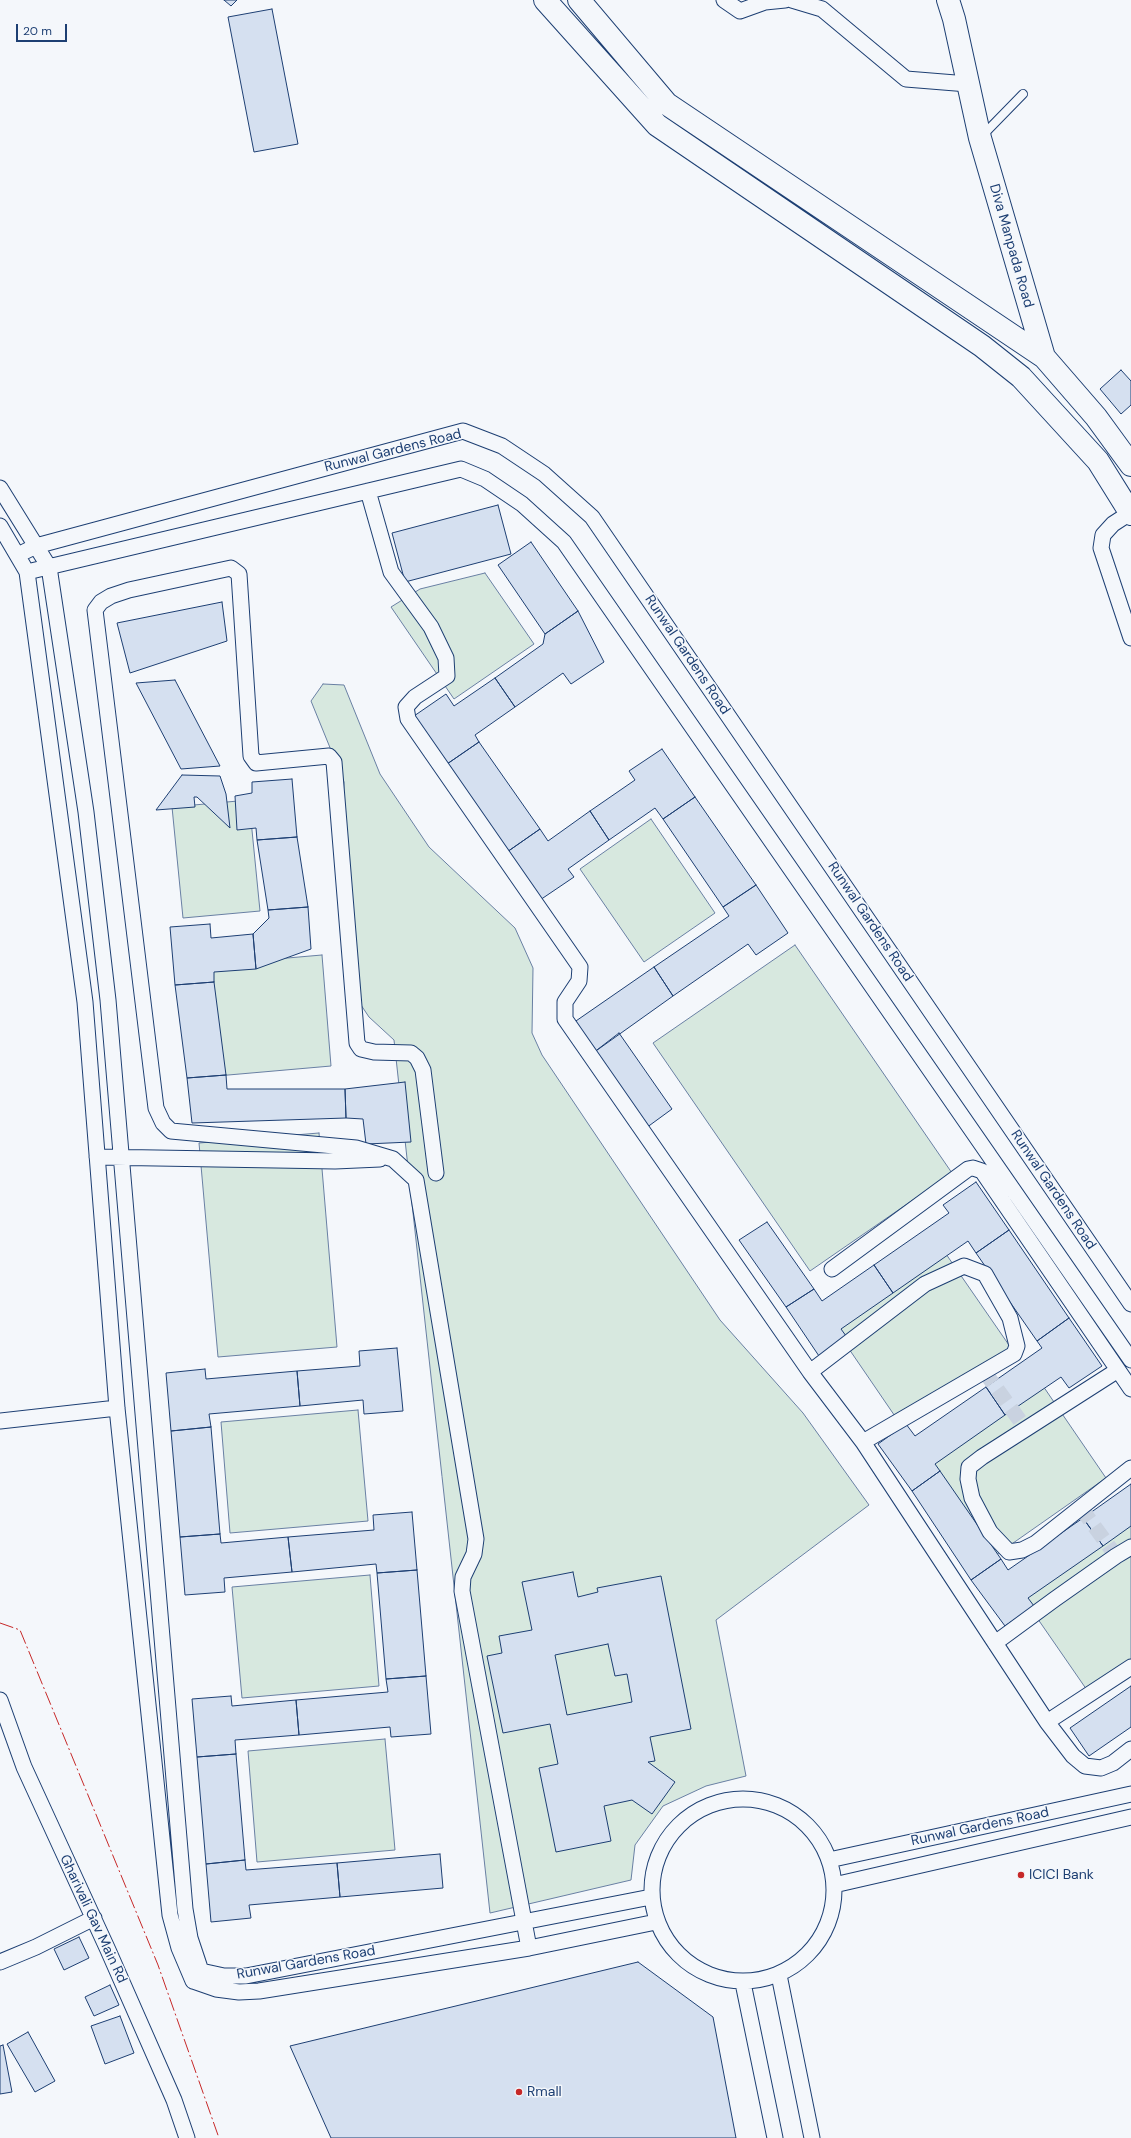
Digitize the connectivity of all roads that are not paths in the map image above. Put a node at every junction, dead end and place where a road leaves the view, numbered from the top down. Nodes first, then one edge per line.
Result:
1 (545, 0) edge
2 (579, 0) edge
3 (724, 0) edge
4 (785, 0) edge
5 (792, 0) edge
6 (948, 0) edge
7 (968, 84) junction
8 (1023, 94) dead end
9 (980, 138) junction
10 (1044, 357) junction
11 (1024, 381) junction
12 (1131, 465) edge
13 (0, 488) edge
14 (368, 491) junction
15 (1131, 514) edge
16 (0, 526) edge
17 (36, 546) junction
18 (18, 555) junction
19 (49, 567) junction
20 (27, 572) junction
21 (1131, 638) edge
22 (120, 1156) junction
23 (97, 1157) junction
24 (393, 1159) junction
25 (436, 1173) dead end
26 (832, 1269) dead end
27 (1131, 1304) edge
28 (1131, 1360) edge
29 (1118, 1370) junction
30 (810, 1372) junction
31 (1131, 1389) edge
32 (117, 1408) junction
33 (0, 1421) edge
34 (863, 1442) junction
35 (1131, 1468) edge
36 (1131, 1547) edge
37 (995, 1643) junction
38 (1131, 1666) edge
39 (0, 1700) edge
40 (1047, 1722) junction
41 (1131, 1749) edge
42 (1131, 1794) edge
43 (1131, 1817) edge
44 (829, 1860) junction
45 (834, 1885) junction
46 (651, 1897) junction
47 (94, 1918) junction
48 (525, 1922) junction
49 (656, 1922) junction
50 (530, 1948) junction
51 (0, 1962) edge
52 (779, 1975) junction
53 (197, 1976) junction
54 (743, 1983) junction
55 (186, 2138) edge
56 (776, 2138) edge
57 (812, 2138) edge

1 - 11 street
2 - 10 street
3 - 4 street
5 - 7 street
6 - 7 street, Diva Manpada Road
7 - 9 street, Diva Manpada Road
8 - 9 lane
9 - 10 street, Diva Manpada Road
10 - 11 street
10 - 12 street, Diva Manpada Road
11 - 15 street
13 - 17 street
14 - 19 street
14 - 28 street
14 - 30 street
15 - 21 street
16 - 18 street
17 - 18 street, Runwal Gardens Road
17 - 19 street
17 - 27 street, Runwal Gardens Road
18 - 20 street
19 - 20 street
19 - 22 street
20 - 23 street
22 - 23 street
22 - 24 street
22 - 53 street
23 - 32 street
24 - 25 street
24 - 48 street
26 - 29 street
29 - 31 street
29 - 35 street
30 - 34 street
30 - 34 street
32 - 33 street
32 - 53 street
34 - 37 street
36 - 37 street
37 - 40 street
38 - 40 street
39 - 47 street, Gharivali Gav Main Rd
40 - 41 street
42 - 44 street, Runwal Gardens Road
43 - 45 street, Runwal Gardens Road
44 - 45 street
44 - 46 street
45 - 52 street
46 - 48 street, Runwal Gardens Road
46 - 49 street
47 - 51 street
47 - 55 street, Gharivali Gav Main Rd
48 - 50 street
48 - 53 street, Runwal Gardens Road
49 - 50 street, Runwal Gardens Road
49 - 54 street
50 - 53 street, Runwal Gardens Road
52 - 54 street
52 - 57 street
54 - 56 street

